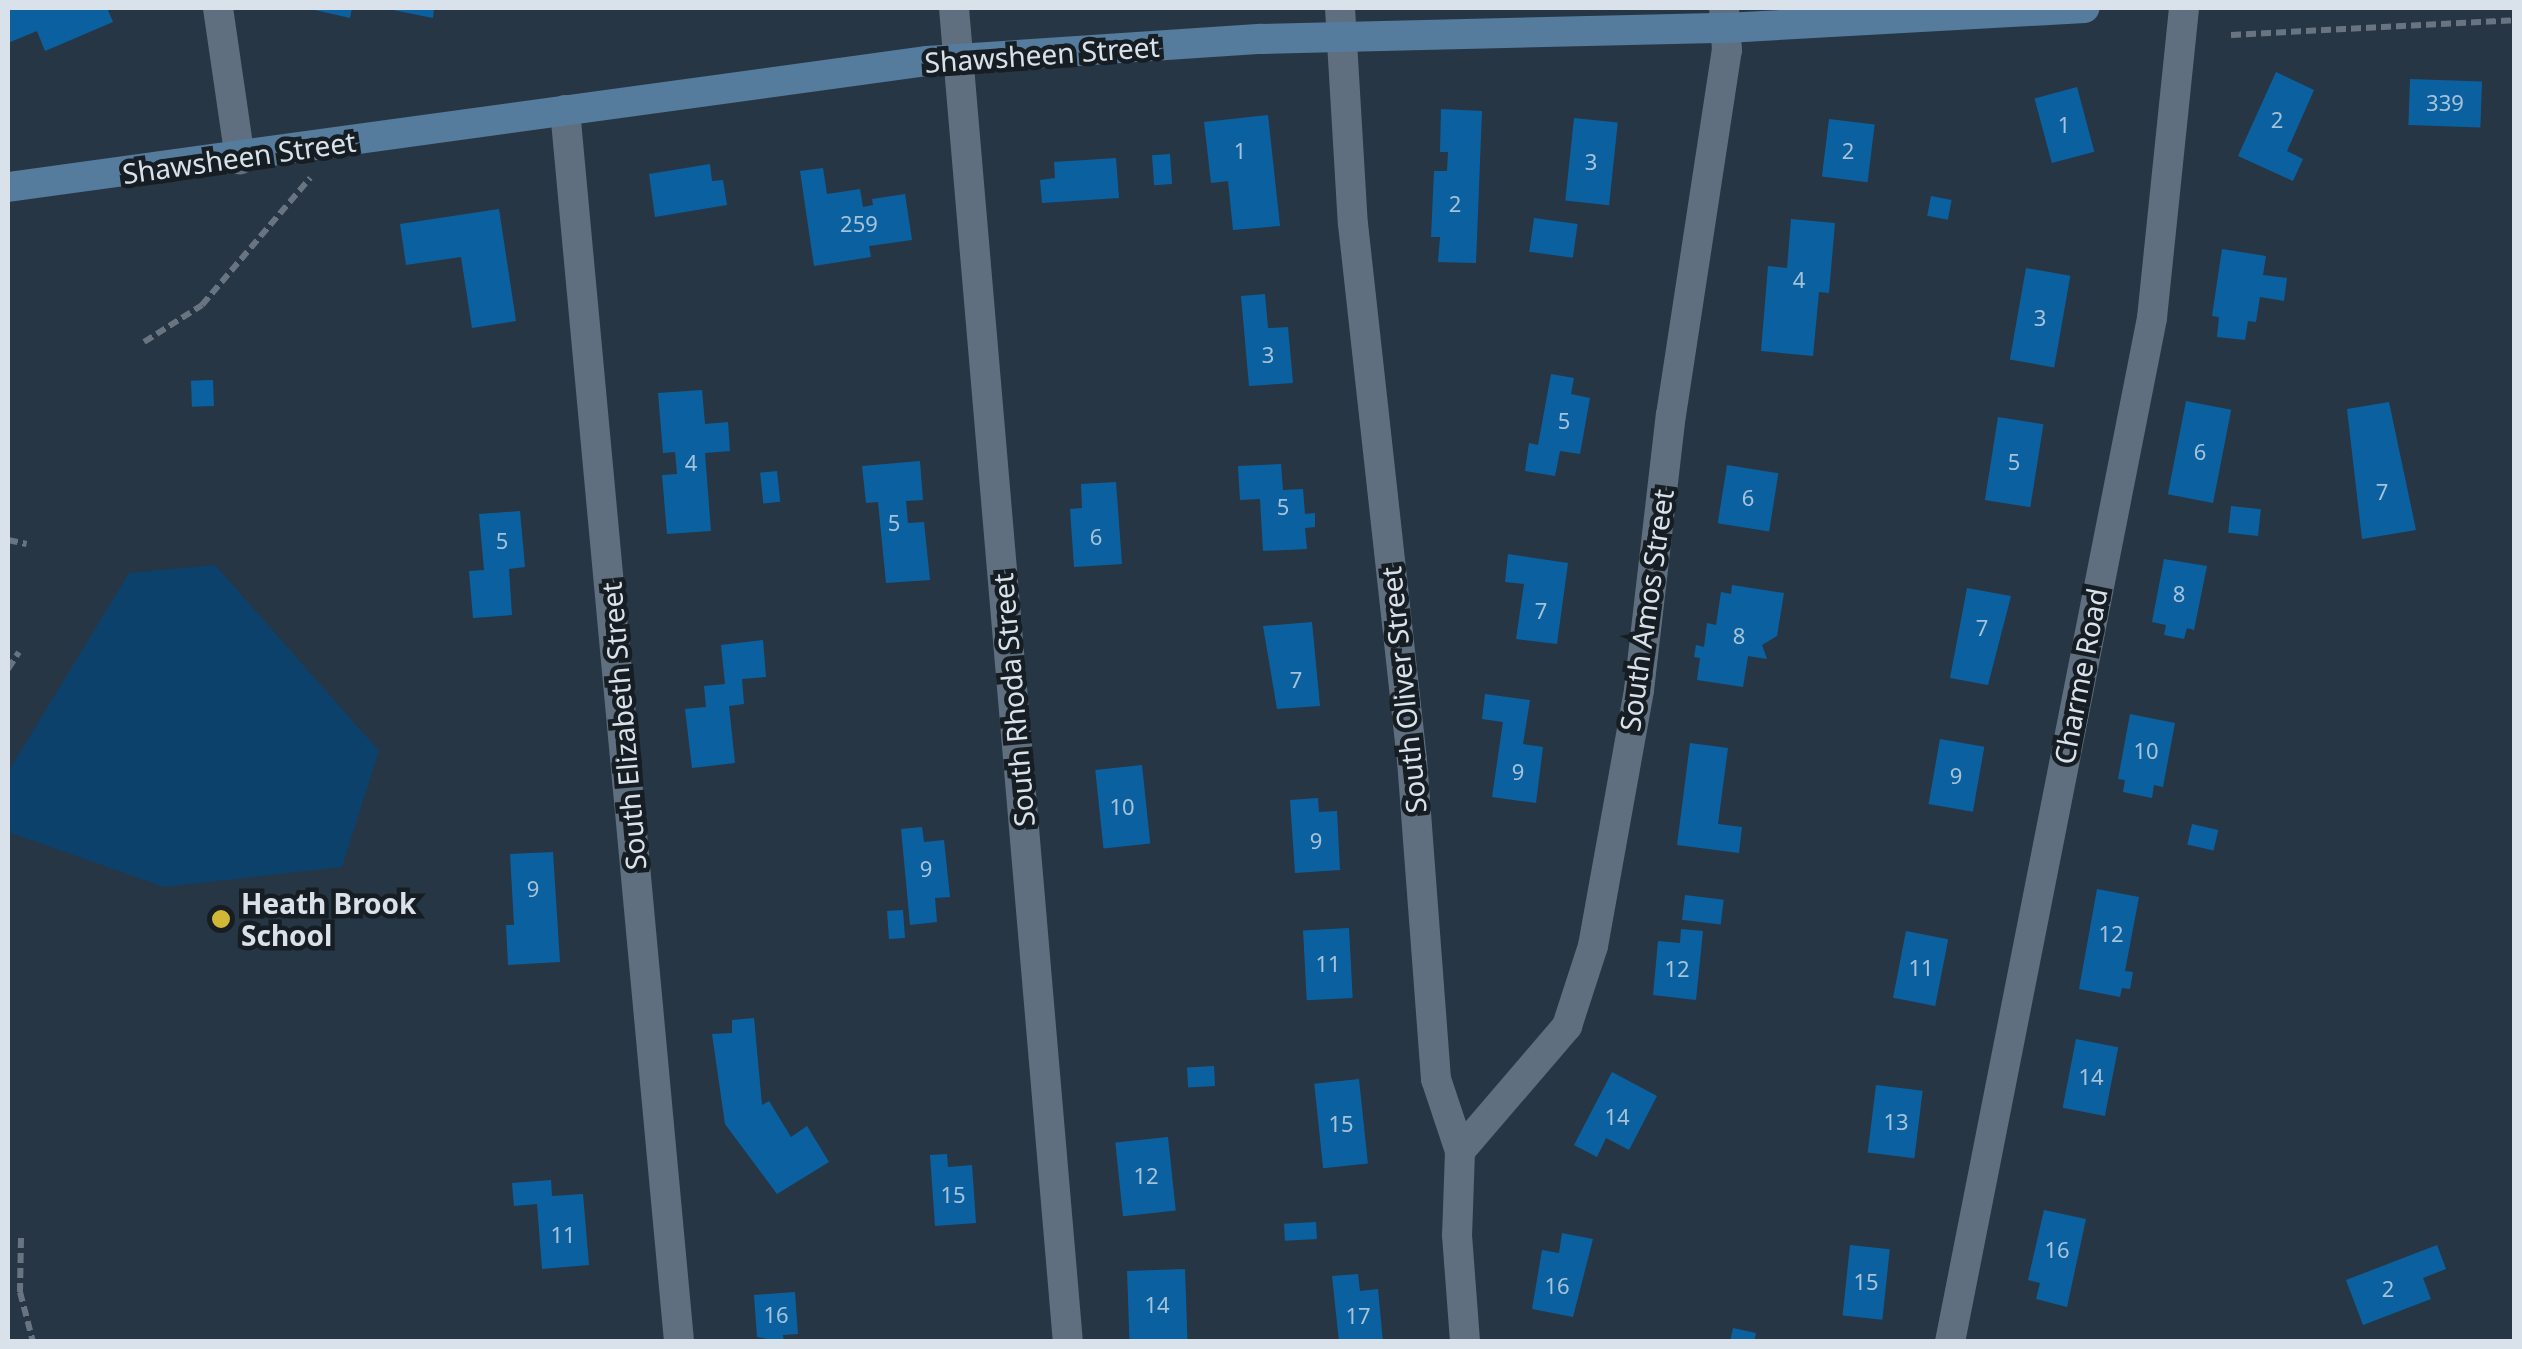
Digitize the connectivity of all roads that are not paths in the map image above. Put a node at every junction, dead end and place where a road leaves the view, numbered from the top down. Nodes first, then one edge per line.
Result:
1 (218, 8) edge
2 (954, 8) edge
3 (2084, 8) edge
4 (2184, 8) edge
5 (1725, 18) edge
6 (1342, 22) edge
7 (958, 59) junction
8 (565, 110) junction
9 (240, 159) junction
10 (8, 187) edge
11 (1460, 1151) junction
12 (678, 1342) edge
13 (1068, 1342) edge
14 (1465, 1342) edge
15 (1950, 1342) edge

1 - 9 street
2 - 7 street, South Rhoda Street
3 - 5 main road, Shawsheen Street
4 - 15 street, Charme Road
5 - 6 main road, Shawsheen Street
5 - 11 street, South Amos Street
6 - 7 main road, Shawsheen Street
6 - 11 street, South Oliver Street
7 - 8 main road, Shawsheen Street
7 - 13 street, South Rhoda Street
8 - 9 main road, Shawsheen Street
8 - 12 street, South Elizabeth Street
9 - 10 main road, Shawsheen Street
11 - 14 street, South Oliver Street

